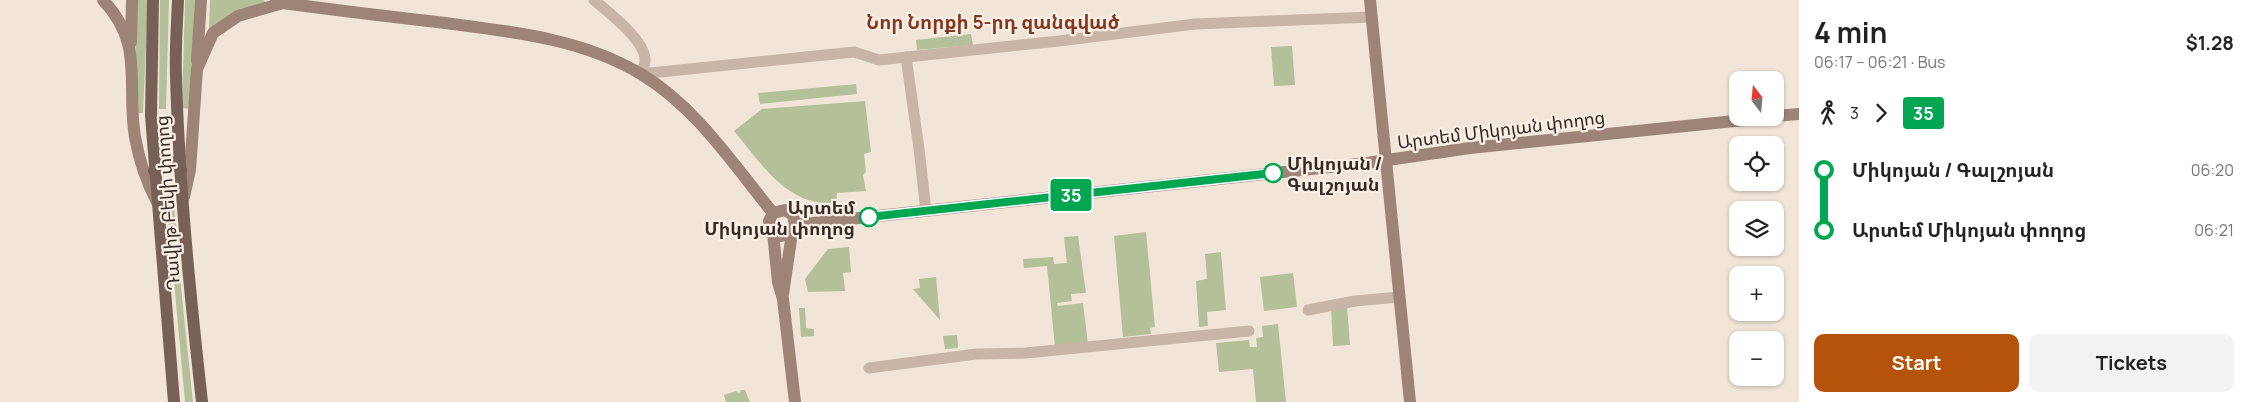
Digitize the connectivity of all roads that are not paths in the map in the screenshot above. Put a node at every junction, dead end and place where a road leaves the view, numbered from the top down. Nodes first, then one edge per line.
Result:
1 (103, 0) edge
2 (132, 0) edge
3 (154, 0) edge
4 (178, 0) edge
5 (201, 0) edge
6 (594, 0) edge
7 (1370, 0) edge
8 (280, 2) edge
9 (1372, 17) junction
10 (130, 48) junction
11 (906, 57) junction
12 (197, 69) junction
13 (641, 74) junction
14 (1799, 114) edge
15 (1784, 115) edge
16 (1729, 122) edge
17 (1385, 160) junction
18 (181, 170) junction
19 (154, 172) junction
20 (183, 200) junction
21 (157, 202) junction
22 (926, 211) junction
23 (773, 213) junction
24 (794, 229) junction
25 (773, 233) junction
26 (1399, 297) junction
27 (783, 299) junction
28 (1308, 310) dead end
29 (1249, 331) dead end
30 (869, 368) dead end
31 (174, 402) edge
32 (202, 402) edge
33 (795, 402) edge
34 (1410, 402) edge

1 - 10 main road
2 - 10 main road
3 - 19 main road, Դավիթ Բեկի փողոց
4 - 18 main road, Դավիթ Բեկի փողոց
5 - 12 main road
6 - 13 street
7 - 9 main road
8 - 12 main road
8 - 13 main road
9 - 11 street
9 - 17 main road
10 - 21 main road
11 - 13 street
11 - 22 street
12 - 20 main road
13 - 23 main road
14 - 15 main road
16 - 17 main road, Արտեմ Միկոյան փողոց
17 - 22 main road, Արտեմ Միկոյան փողոց
17 - 26 main road
18 - 19 main road
18 - 20 main road, Դավիթ Բեկի փողոց
19 - 21 main road, Դավիթ Բեկի փողոց
20 - 32 main road, Դավիթ Բեկի փողոց
21 - 31 main road, Դավիթ Բեկի փողոց
22 - 24 main road, Արտեմ Միկոյան փողոց
23 - 24 main road
23 - 25 main road
24 - 25 main road
24 - 27 main road
25 - 27 main road
26 - 28 street
26 - 34 main road
27 - 33 main road
29 - 30 street

